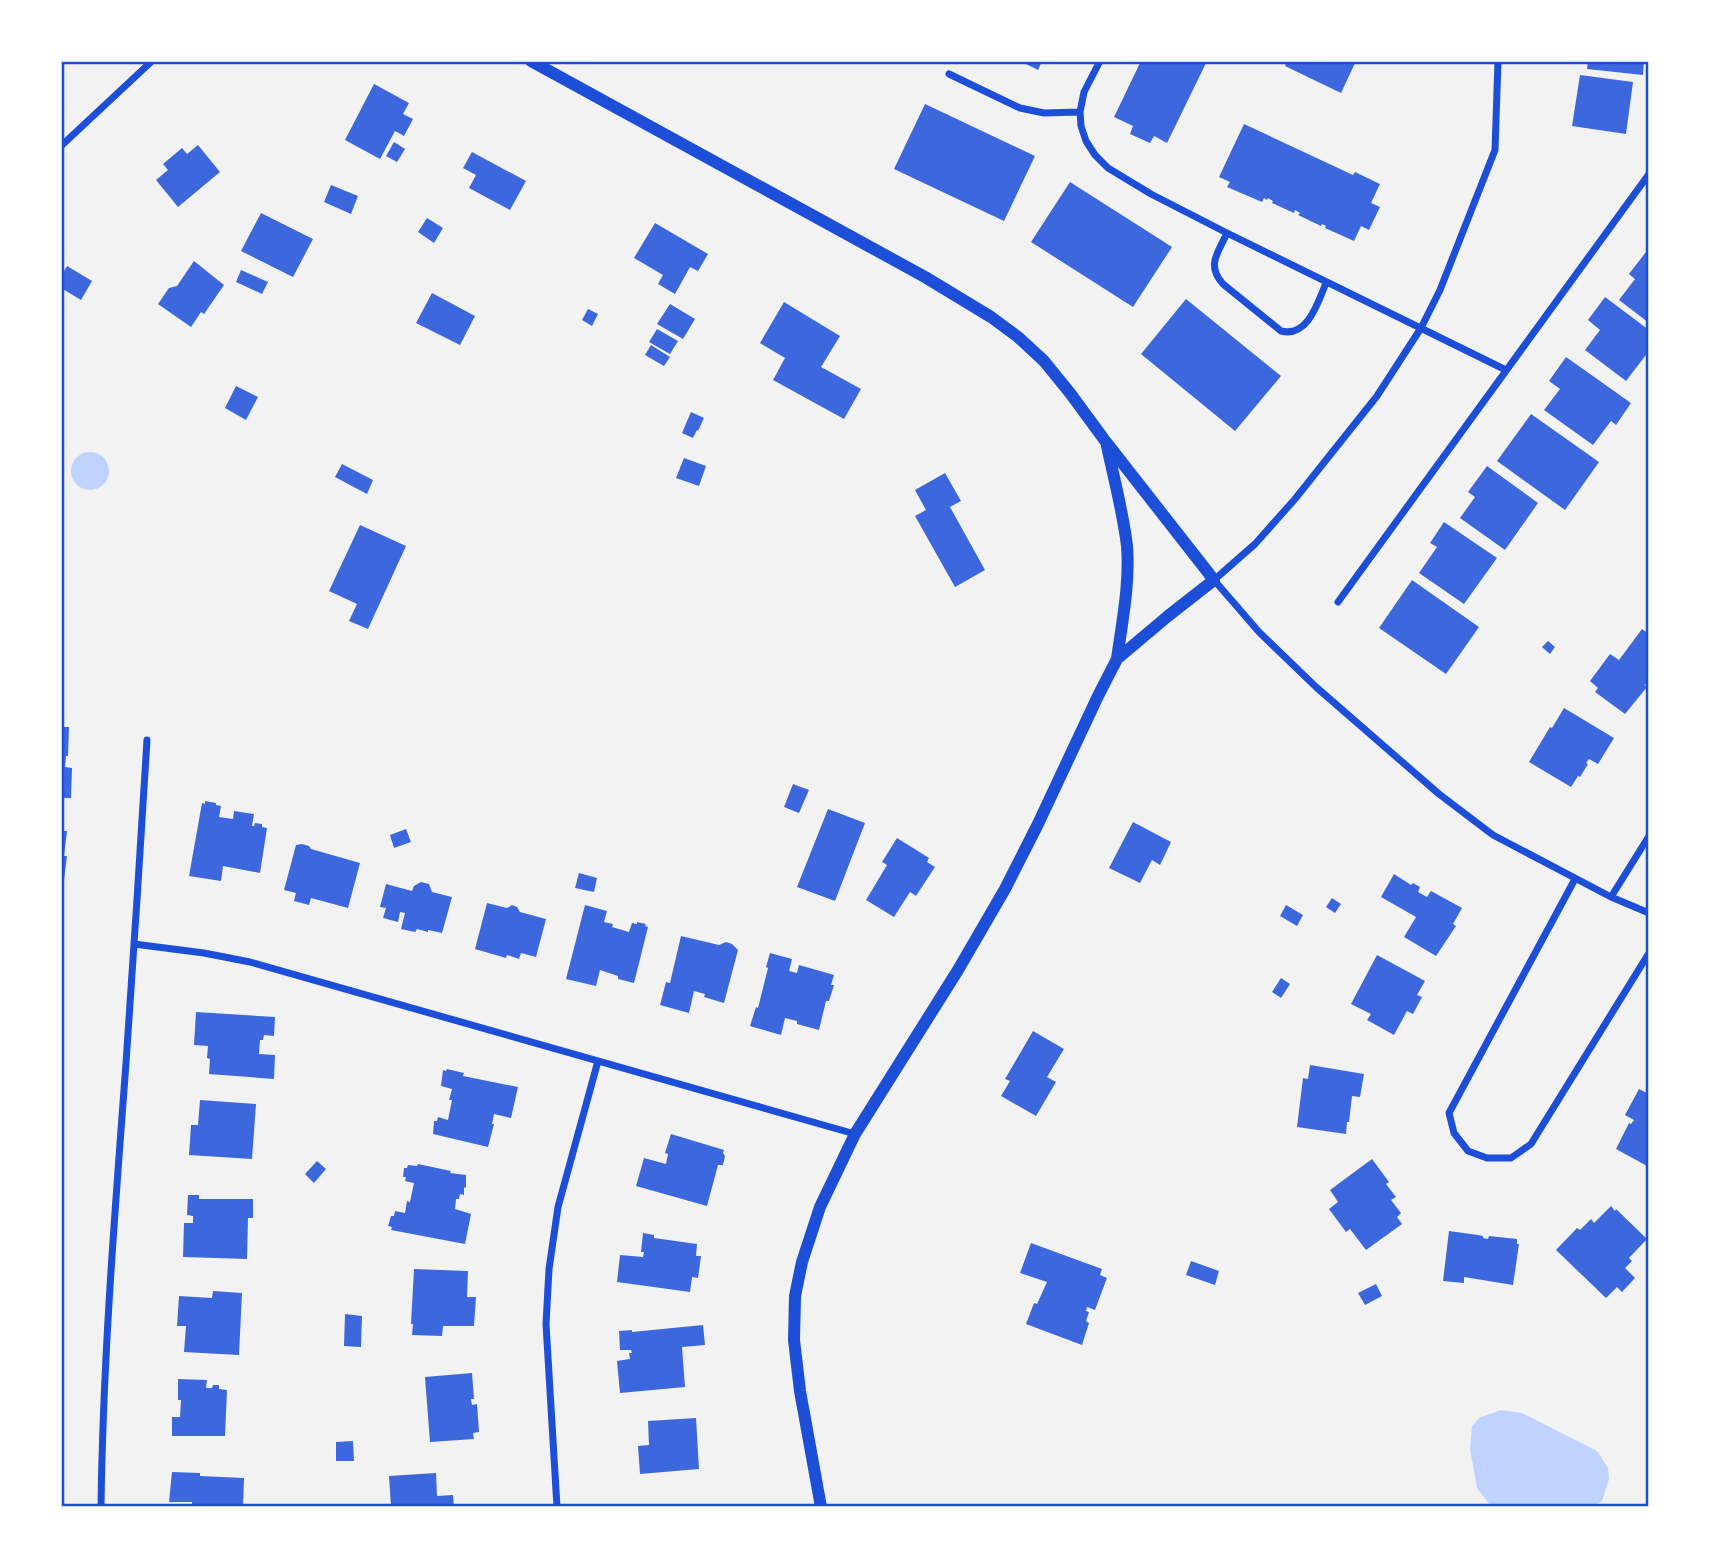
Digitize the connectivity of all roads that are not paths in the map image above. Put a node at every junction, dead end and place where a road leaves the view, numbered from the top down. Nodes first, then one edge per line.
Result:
1 (152, 61) edge
2 (531, 61) edge
3 (1100, 61) edge
4 (1498, 61) edge
5 (949, 74) dead end
6 (1080, 112) junction
7 (63, 143) edge
8 (1649, 174) edge
9 (1227, 233) junction
10 (1326, 283) junction
11 (1421, 328) junction
12 (1506, 370) junction
13 (1106, 442) junction
14 (1214, 580) junction
15 (1338, 602) dead end
16 (1117, 659) junction
17 (146, 740) dead end
18 (1649, 836) edge
19 (1575, 879) junction
20 (1611, 897) junction
21 (1649, 914) edge
22 (134, 944) junction
23 (1649, 953) edge
24 (598, 1061) junction
25 (855, 1135) junction
26 (101, 1507) edge
27 (557, 1507) edge
28 (821, 1507) edge

1 - 7 street
2 - 13 street
3 - 6 street
4 - 11 street
5 - 6 street
6 - 9 street
8 - 12 street
9 - 10 street
9 - 10 street
10 - 11 street
11 - 12 street
11 - 14 street
12 - 15 street
13 - 14 street
13 - 16 street
14 - 16 street
14 - 19 street
16 - 25 street
17 - 22 street
18 - 20 street
19 - 20 street
19 - 23 street
20 - 21 street
22 - 24 street
22 - 26 street
24 - 25 street
24 - 27 street
25 - 28 street

